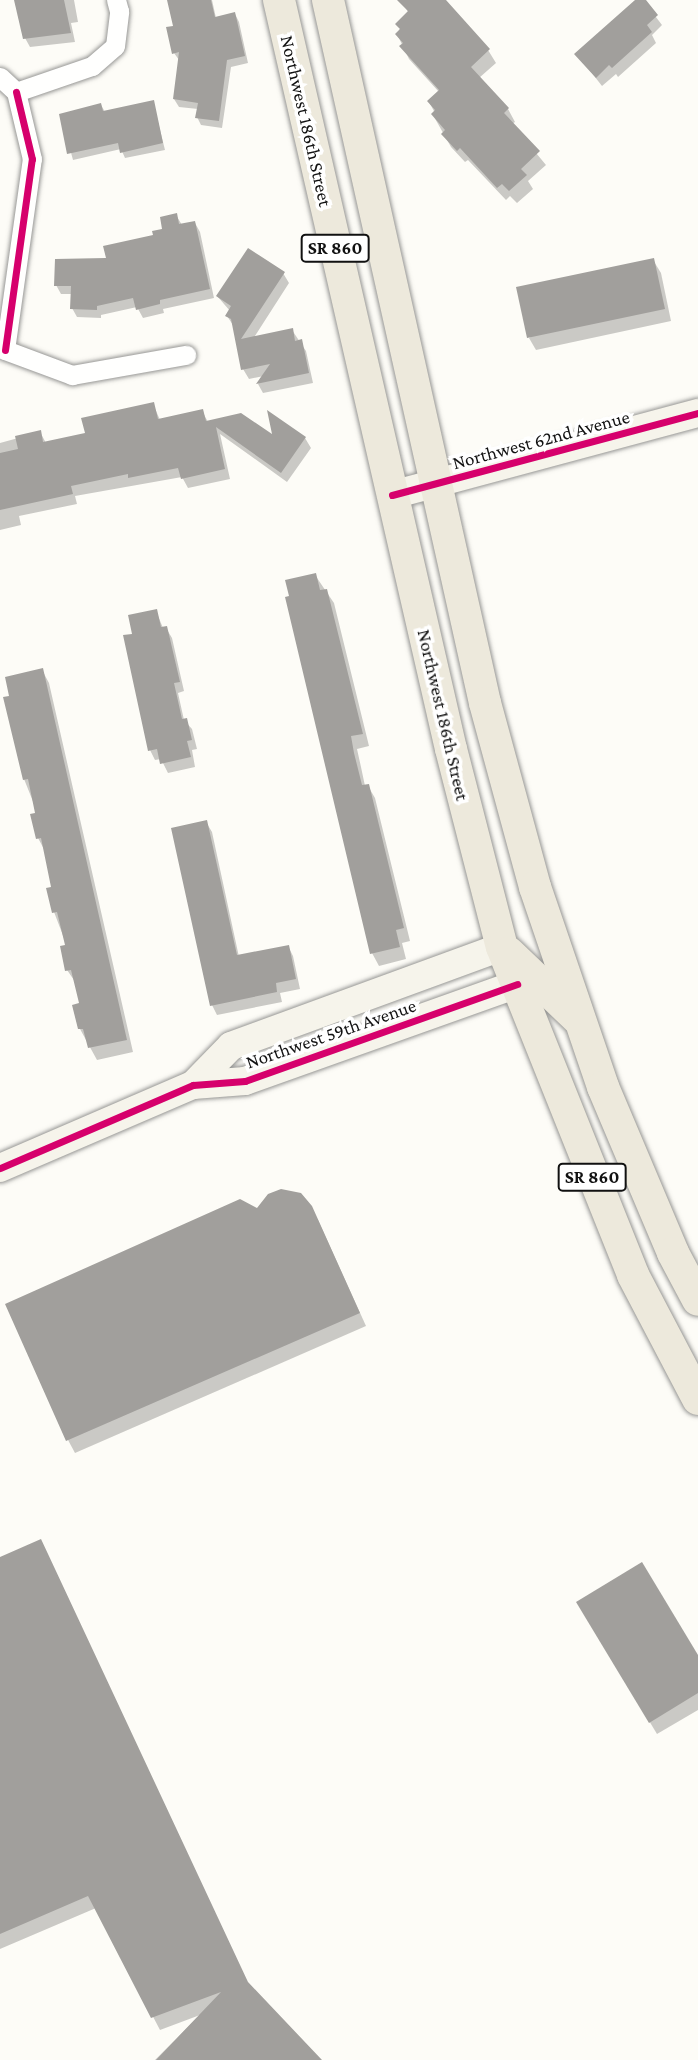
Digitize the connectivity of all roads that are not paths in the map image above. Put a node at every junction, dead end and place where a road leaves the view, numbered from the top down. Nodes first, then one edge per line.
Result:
1 (117, 0) edge
2 (279, 0) edge
3 (328, 0) edge
4 (0, 77) edge
5 (16, 92) junction
6 (2, 352) edge
7 (186, 355) dead end
8 (698, 413) edge
9 (434, 484) junction
10 (392, 495) junction
11 (490, 902) junction
12 (502, 947) junction
13 (563, 969) junction
14 (517, 984) junction
15 (581, 1022) junction
16 (193, 1085) junction
17 (0, 1168) edge
18 (698, 1300) edge
19 (698, 1399) edge

1 - 5 street
2 - 10 main road, Northwest 186th Street / SR 860
3 - 9 main road, SR 860
4 - 5 street
5 - 6 street
6 - 7 street
8 - 9 street, Northwest 62nd Avenue
9 - 10 street, Northwest 62nd Avenue
9 - 13 main road, SR 860
10 - 11 main road, Northwest 186th Street / SR 860
11 - 12 main road, Northwest 186th Street / SR 860
11 - 13 main road
12 - 14 main road, Northwest 186th Street / SR 860
12 - 15 main road
12 - 16 street, Northwest 59th Avenue
13 - 15 main road, SR 860
14 - 16 street, Northwest 59th Avenue
14 - 19 main road, Northwest 186th Street / SR 860
15 - 18 main road, SR 860
16 - 17 street, Northwest 59th Avenue

